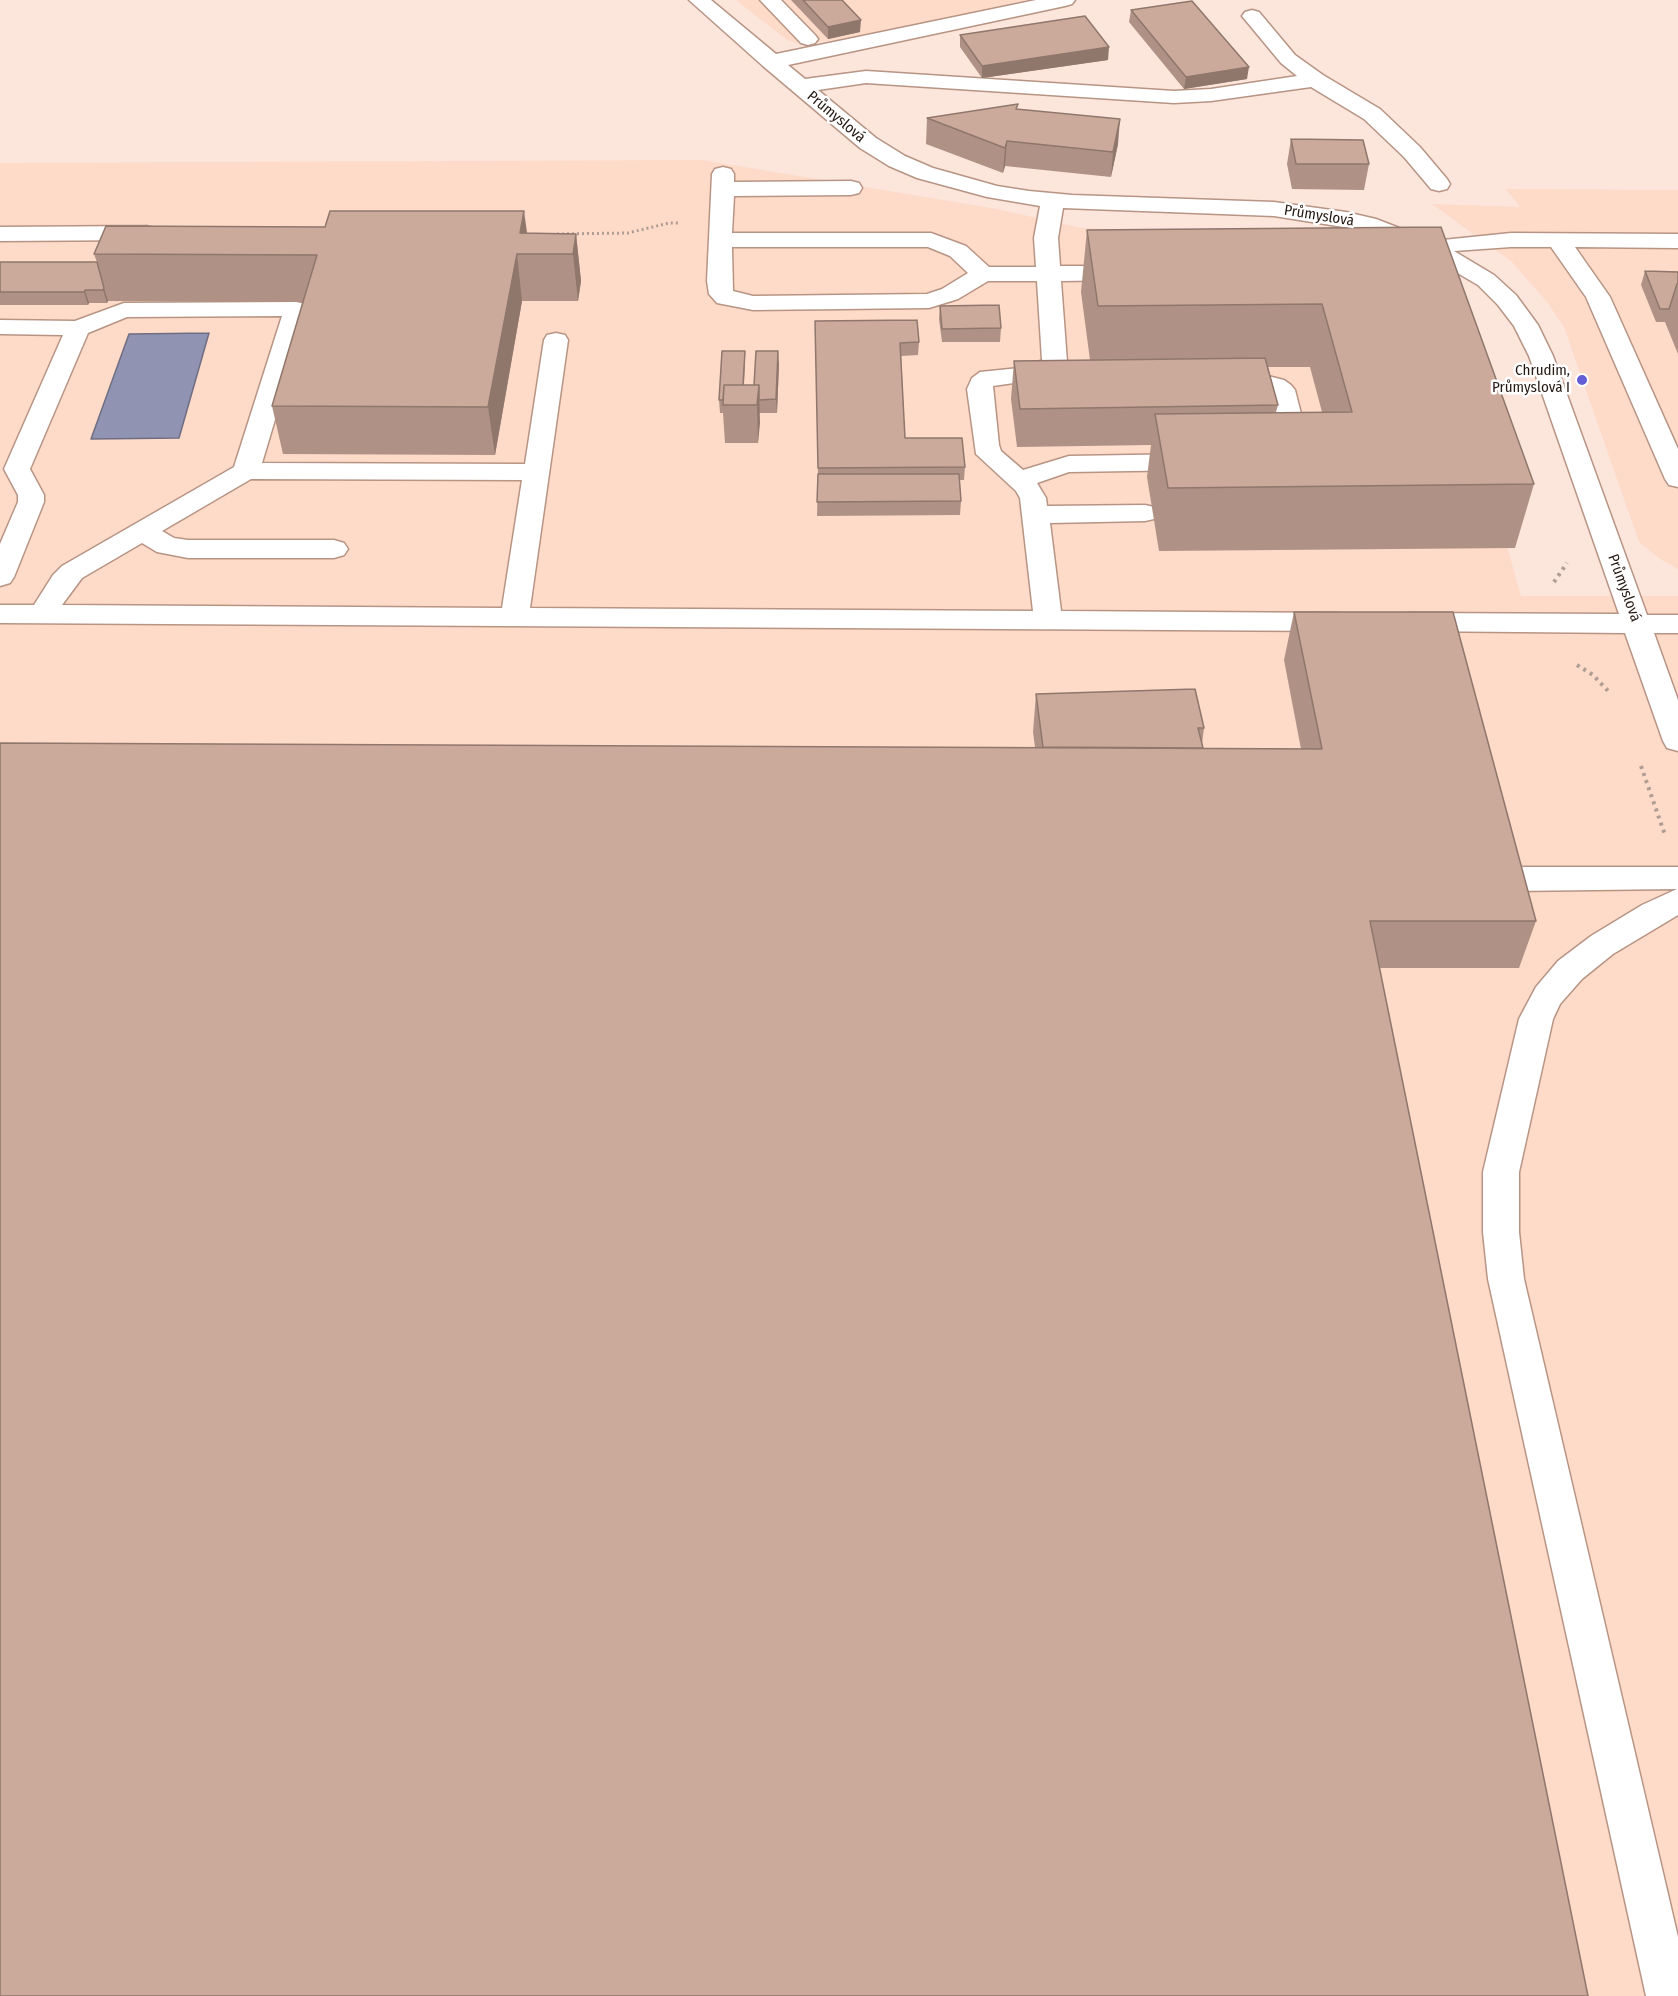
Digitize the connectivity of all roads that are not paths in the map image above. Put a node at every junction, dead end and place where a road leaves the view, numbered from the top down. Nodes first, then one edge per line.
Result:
1 (699, 0) edge
2 (770, 0) edge
3 (978, 0) edge
4 (1065, 0) edge
5 (994, 15) junction
6 (1252, 16) dead end
7 (808, 39) dead end
8 (770, 62) junction
9 (1316, 80) junction
10 (799, 86) junction
11 (1438, 184) dead end
12 (851, 188) dead end
13 (1053, 200) junction
14 (721, 231) junction
15 (164, 233) edge
16 (0, 234) edge
17 (1557, 239) junction
18 (1678, 241) edge
19 (1431, 248) junction
20 (1049, 273) junction
21 (1145, 273) edge
22 (983, 274) junction
23 (0, 327) edge
24 (78, 328) junction
25 (556, 340) dead end
26 (1200, 384) edge
27 (1267, 460) edge
28 (1220, 461) edge
29 (246, 471) junction
30 (536, 472) junction
31 (1678, 479) edge
32 (1020, 480) junction
33 (1145, 513) dead end
34 (1035, 515) junction
35 (143, 531) junction
36 (334, 549) dead end
37 (0, 577) edge
38 (43, 613) junction
39 (0, 614) edge
40 (515, 616) junction
41 (1048, 620) junction
42 (1636, 624) junction
43 (1678, 624) edge
44 (1678, 631) edge
45 (1678, 741) edge
46 (1678, 878) edge
47 (1513, 879) edge
48 (1678, 901) edge
49 (1669, 1996) edge

1 - 8 street, Průmyslová
2 - 7 street
3 - 5 street
4 - 5 street
5 - 8 street
6 - 9 street
8 - 10 street, Průmyslová
9 - 10 street
9 - 11 street
10 - 13 street, Průmyslová
12 - 14 street
13 - 19 street, Průmyslová
13 - 20 street
14 - 22 street
14 - 22 street
15 - 16 street
17 - 18 street
17 - 19 street
17 - 31 street
19 - 42 street, Průmyslová
20 - 21 street
20 - 22 street
20 - 32 street
23 - 24 street
24 - 29 street
24 - 37 street
25 - 30 street
26 - 27 street
28 - 32 street
29 - 30 street
29 - 35 street
30 - 40 street
32 - 34 street
33 - 34 street
34 - 41 street
35 - 36 street
35 - 38 street
38 - 39 street
38 - 40 street
40 - 41 street
41 - 42 street
42 - 43 street
42 - 44 street
42 - 45 street, Průmyslová
46 - 47 street
48 - 49 street

